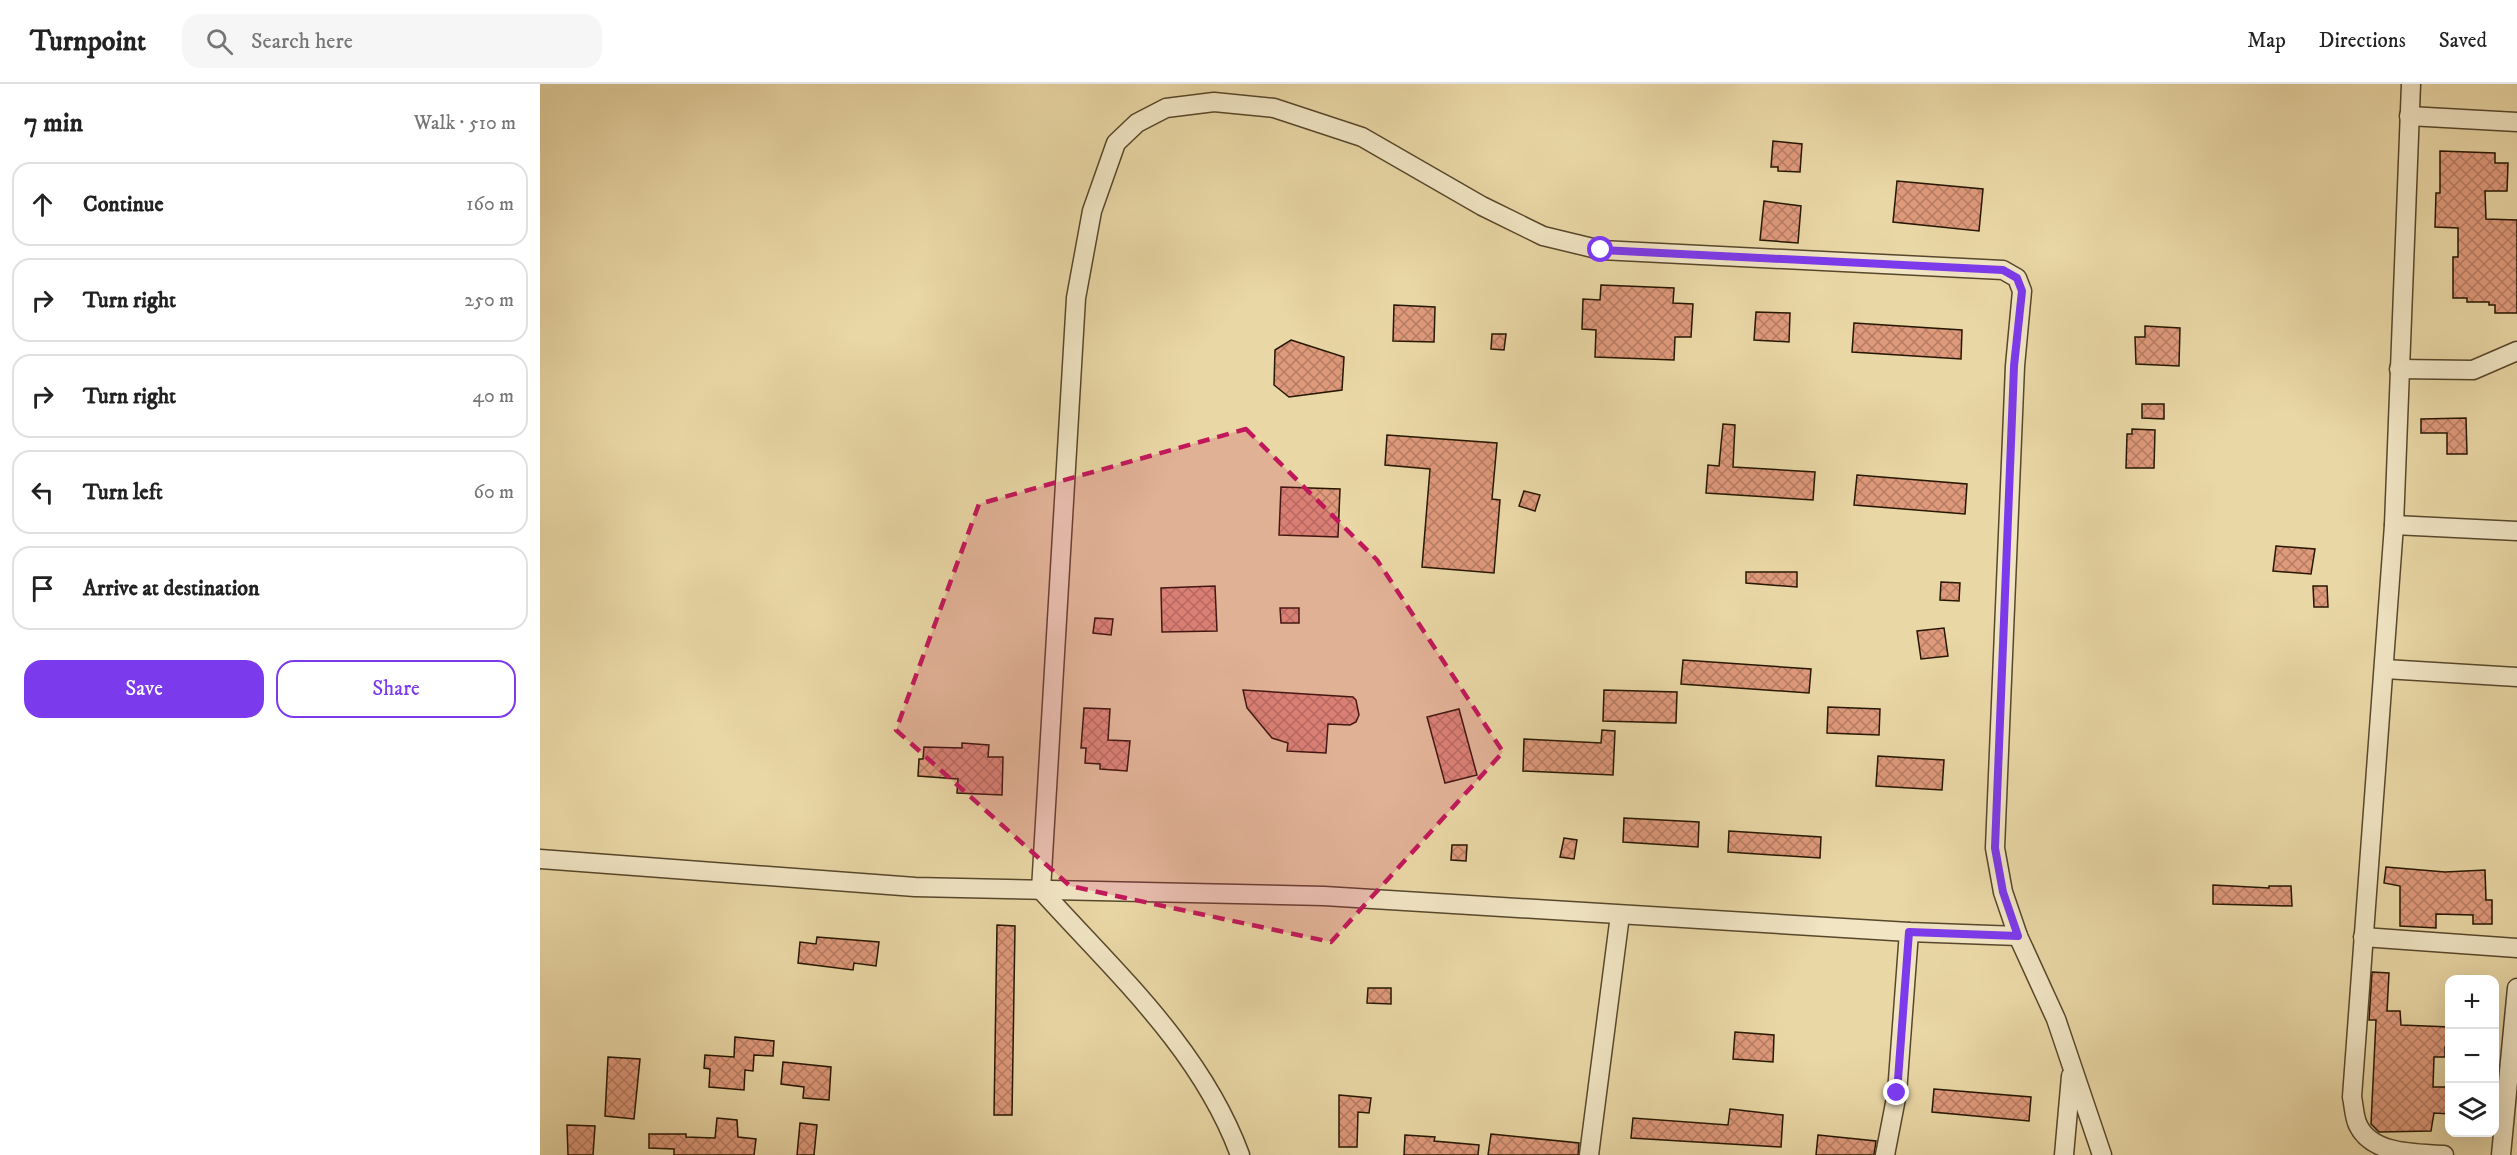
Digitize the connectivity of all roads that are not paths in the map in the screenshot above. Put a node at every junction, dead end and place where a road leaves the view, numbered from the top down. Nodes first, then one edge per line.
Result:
1 (2411, 84) edge
2 (2409, 116) junction
3 (2517, 122) edge
4 (2517, 351) edge
5 (2399, 369) junction
6 (2394, 525) junction
7 (2517, 531) edge
8 (2385, 669) junction
9 (2517, 676) edge
10 (540, 859) edge
11 (1041, 890) junction
12 (1620, 915) junction
13 (1909, 932) junction
14 (2018, 936) junction
15 (2363, 937) junction
16 (2517, 948) edge
17 (2517, 988) edge
18 (2070, 1063) junction
19 (1240, 1155) edge
20 (1589, 1155) edge
21 (1885, 1155) edge
22 (2064, 1155) edge
23 (2102, 1155) edge
24 (2444, 1155) edge
25 (2501, 1155) edge

1 - 2 street
2 - 3 street
2 - 5 street
4 - 5 street
5 - 6 street
6 - 7 street
6 - 8 street
8 - 9 street
8 - 15 street
10 - 11 street
11 - 12 street
11 - 14 street
11 - 19 street
12 - 13 street
12 - 20 street
13 - 14 street
13 - 21 street
14 - 18 street
15 - 16 street
15 - 24 street
17 - 25 street
18 - 22 street
18 - 23 street

